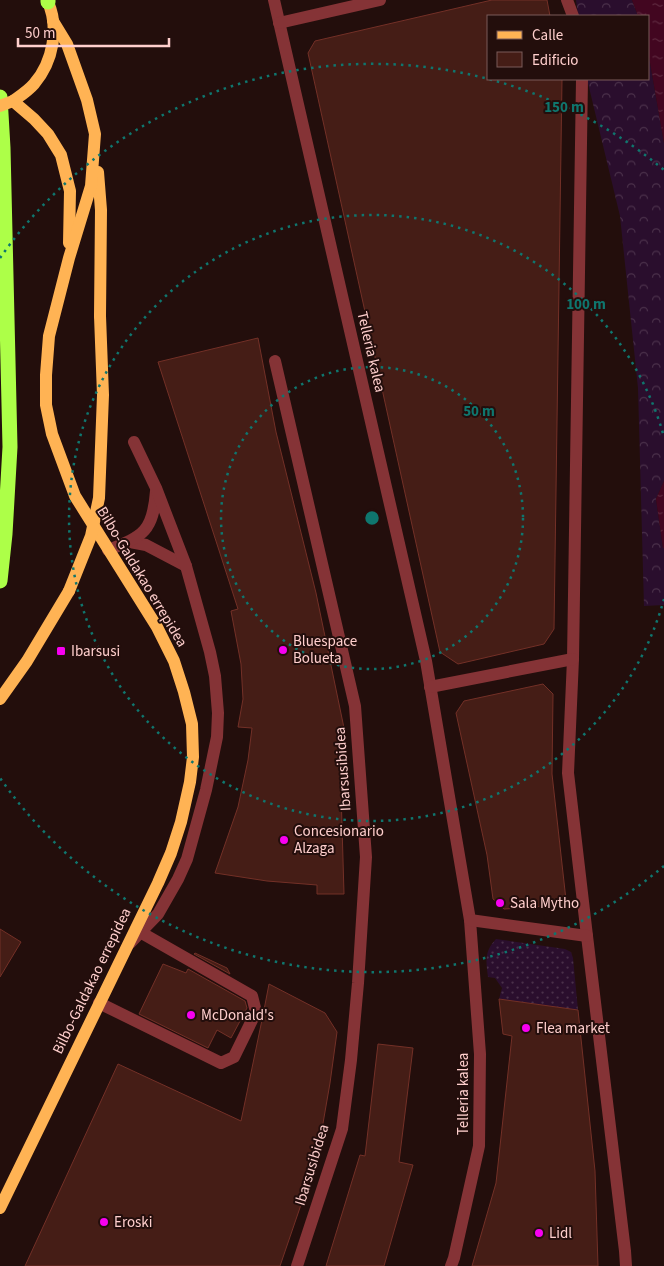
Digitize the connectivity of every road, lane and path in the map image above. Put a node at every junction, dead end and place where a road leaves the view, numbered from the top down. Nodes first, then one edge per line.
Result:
1 (274, 0) edge
2 (380, 0) edge
3 (568, 0) edge
4 (48, 1) edge
5 (573, 15) edge
6 (54, 21) junction
7 (279, 23) junction
8 (582, 80) edge
9 (6, 99) edge
10 (0, 106) edge
11 (95, 134) junction
12 (69, 258) junction
13 (274, 361) dead end
14 (134, 442) dead end
15 (156, 488) junction
16 (130, 542) junction
17 (108, 550) junction
18 (186, 566) junction
19 (0, 581) edge
20 (573, 659) junction
21 (430, 687) junction
22 (0, 699) edge
23 (470, 920) junction
24 (140, 932) junction
25 (587, 936) junction
26 (127, 946) junction
27 (99, 1003) junction
28 (0, 1208) edge
29 (297, 1266) edge
30 (451, 1266) edge
31 (626, 1266) edge

1 - 7 street, Telleria kalea
2 - 7 street
3 - 5 street
4 - 6 main road
6 - 9 main road
6 - 11 main road, Bilbo-Galdakao errepidea
7 - 21 street, Telleria kalea
8 - 20 street
9 - 10 main road, bridge
9 - 12 main road, Bilbo-Galdakao errepidea
9 - 19 highway
11 - 12 main road, Bilbo-Galdakao errepidea
11 - 22 main road, bridge
12 - 17 main road, Bilbo-Galdakao errepidea
13 - 29 street, Ibarsusibidea
14 - 15 street
15 - 16 street
15 - 18 street
16 - 17 street
16 - 18 street
17 - 26 main road, Bilbo-Galdakao errepidea
18 - 24 street
20 - 21 street
20 - 25 street
21 - 23 street, Telleria kalea
23 - 25 street
23 - 30 street, Telleria kalea
24 - 26 street
24 - 27 street
25 - 31 street
26 - 27 main road, Bilbo-Galdakao errepidea
27 - 28 main road, Bilbo-Galdakao errepidea

